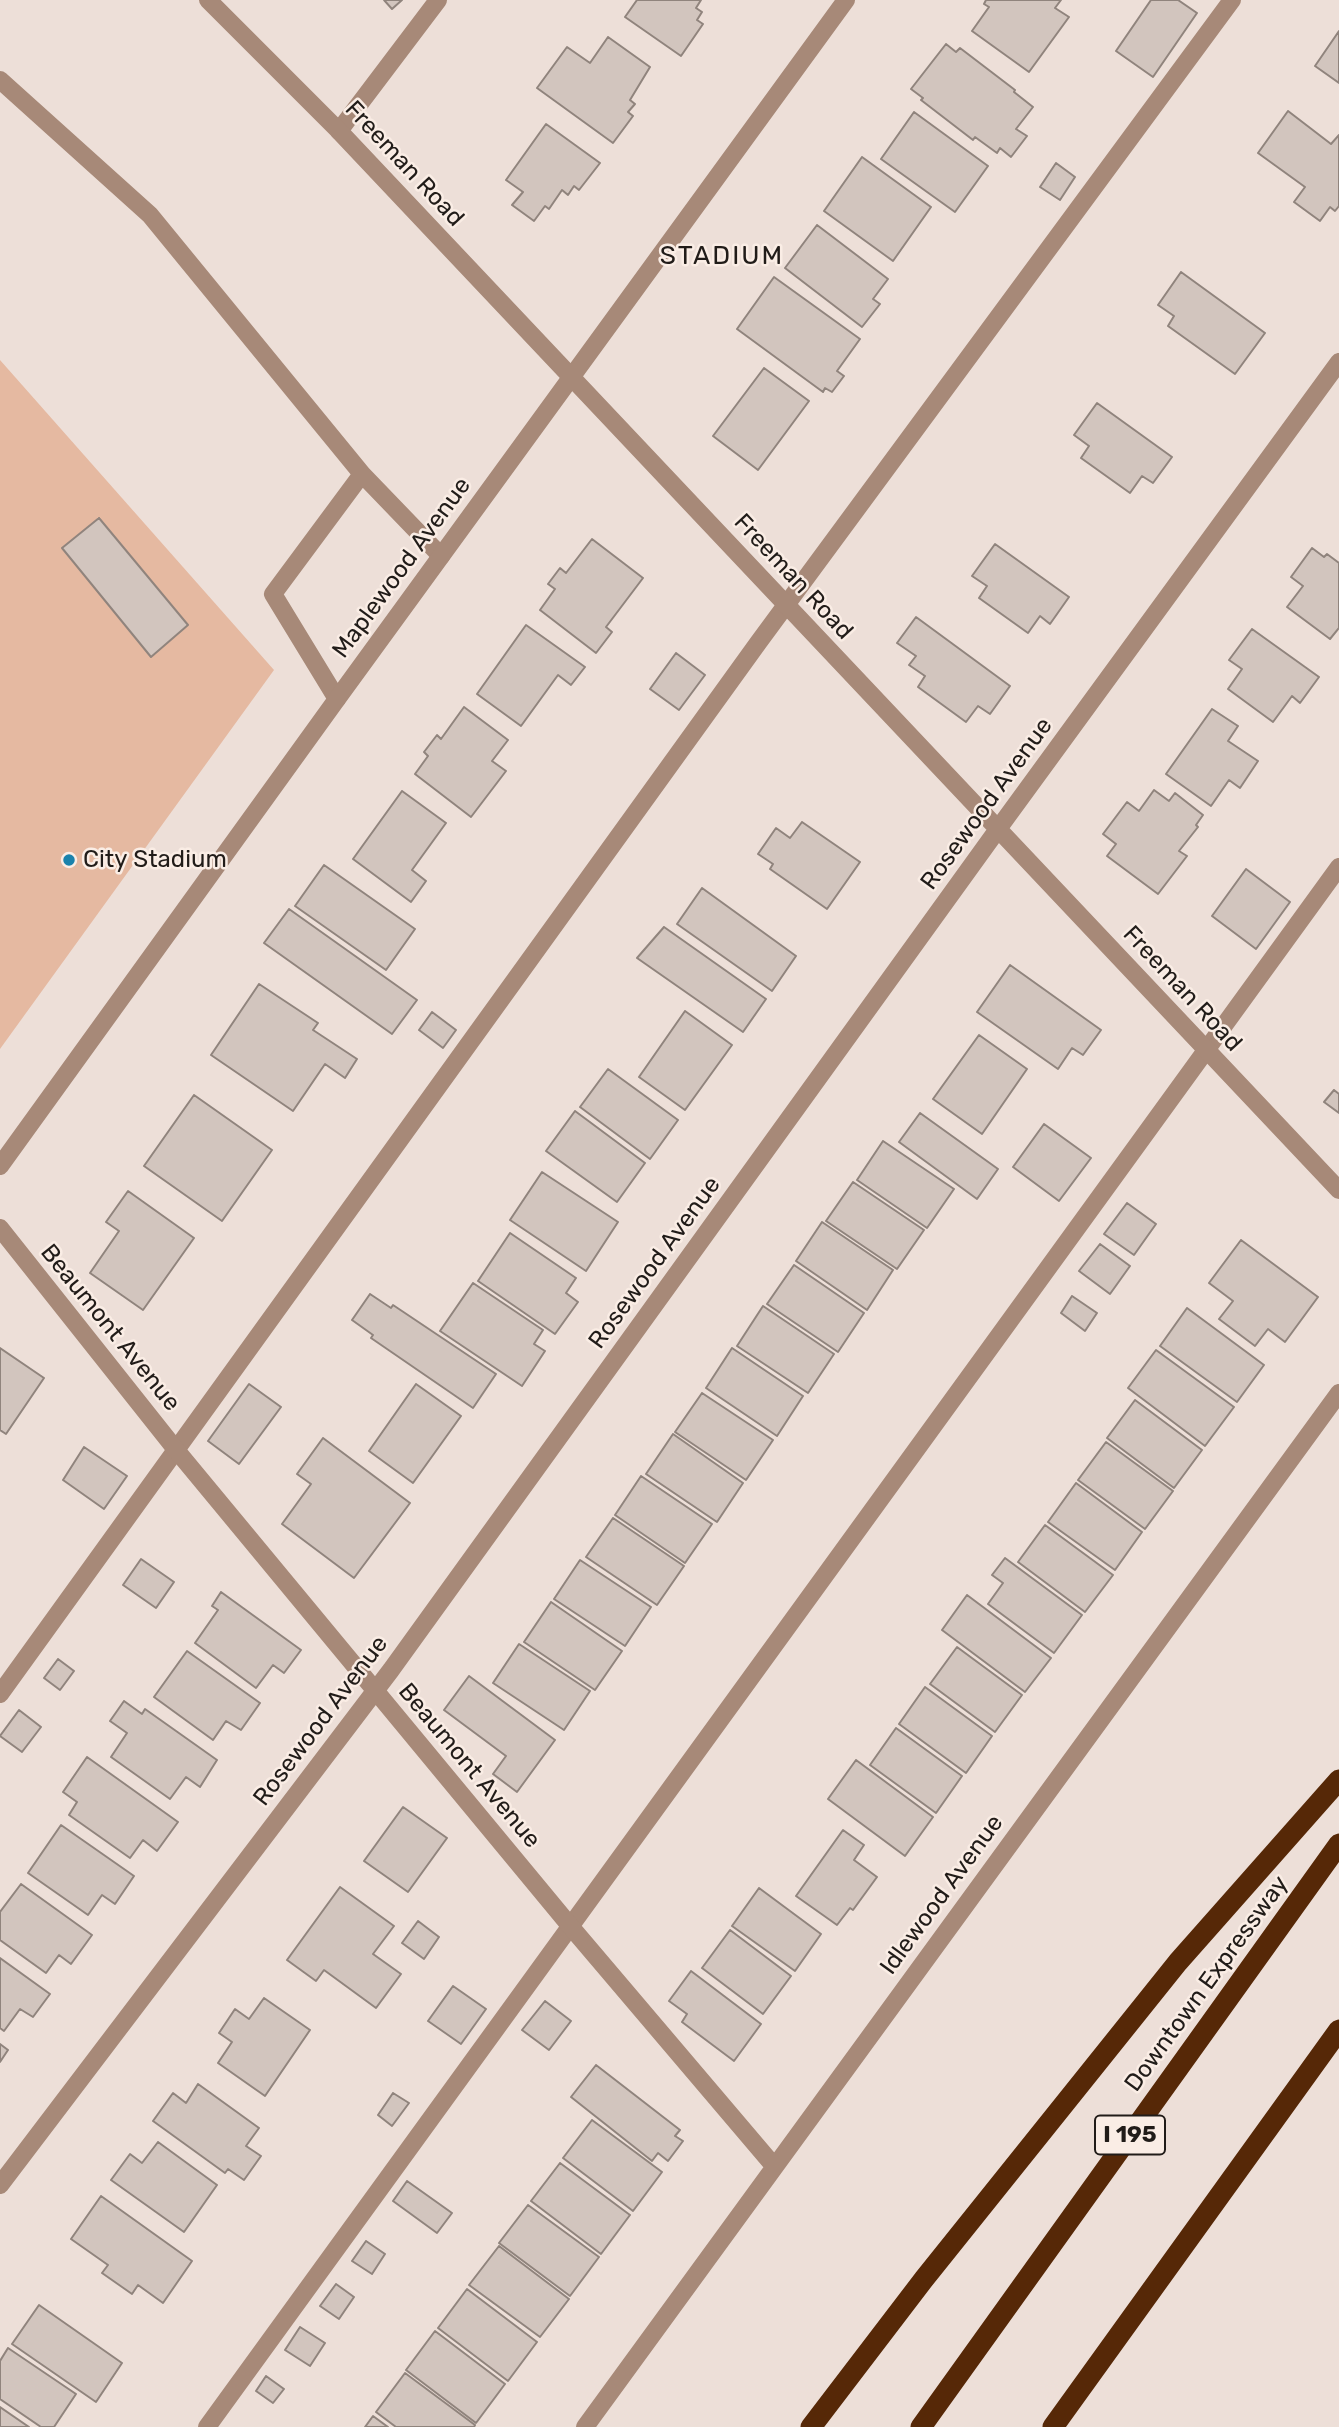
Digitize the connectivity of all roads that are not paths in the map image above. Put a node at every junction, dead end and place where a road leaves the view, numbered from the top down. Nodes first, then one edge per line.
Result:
1 (208, 0) edge
2 (438, 0) edge
3 (846, 0) edge
4 (1232, 0) edge
5 (0, 80) edge
6 (339, 131) junction
7 (1339, 362) edge
8 (571, 377) junction
9 (362, 474) junction
10 (441, 556) junction
11 (786, 605) junction
12 (337, 699) junction
13 (998, 829) junction
14 (1339, 867) edge
15 (1206, 1050) junction
16 (0, 1166) edge
17 (1339, 1191) edge
18 (0, 1228) edge
19 (1339, 1393) edge
20 (177, 1451) junction
21 (375, 1690) junction
22 (0, 1694) edge
23 (1339, 1780) edge
24 (1339, 1844) edge
25 (571, 1927) junction
26 (1339, 2030) edge
27 (774, 2166) junction
28 (0, 2185) edge
29 (207, 2427) edge
30 (585, 2427) edge
31 (811, 2427) edge
32 (921, 2427) edge
33 (1053, 2427) edge

1 - 6 street, Freeman Road
2 - 6 street
3 - 8 street, Maplewood Avenue
4 - 11 street
5 - 9 street
6 - 8 street, Freeman Road
7 - 13 street, Rosewood Avenue
8 - 10 street, Maplewood Avenue
8 - 11 street, Freeman Road
9 - 10 street
9 - 12 street
10 - 12 street, Maplewood Avenue
11 - 13 street, Freeman Road
11 - 20 street
12 - 16 street, Maplewood Avenue
13 - 15 street, Freeman Road
13 - 21 street, Rosewood Avenue
14 - 15 street
15 - 17 street, Freeman Road
15 - 25 street
18 - 20 street, Beaumont Avenue
19 - 27 street, Idlewood Avenue
20 - 21 street, Beaumont Avenue
20 - 22 street
21 - 25 street, Beaumont Avenue
21 - 28 street, Rosewood Avenue
23 - 31 highway
24 - 32 highway, Downtown Expressway / I 195
25 - 27 street, Beaumont Avenue
25 - 29 street
26 - 33 highway
27 - 30 street, Idlewood Avenue

